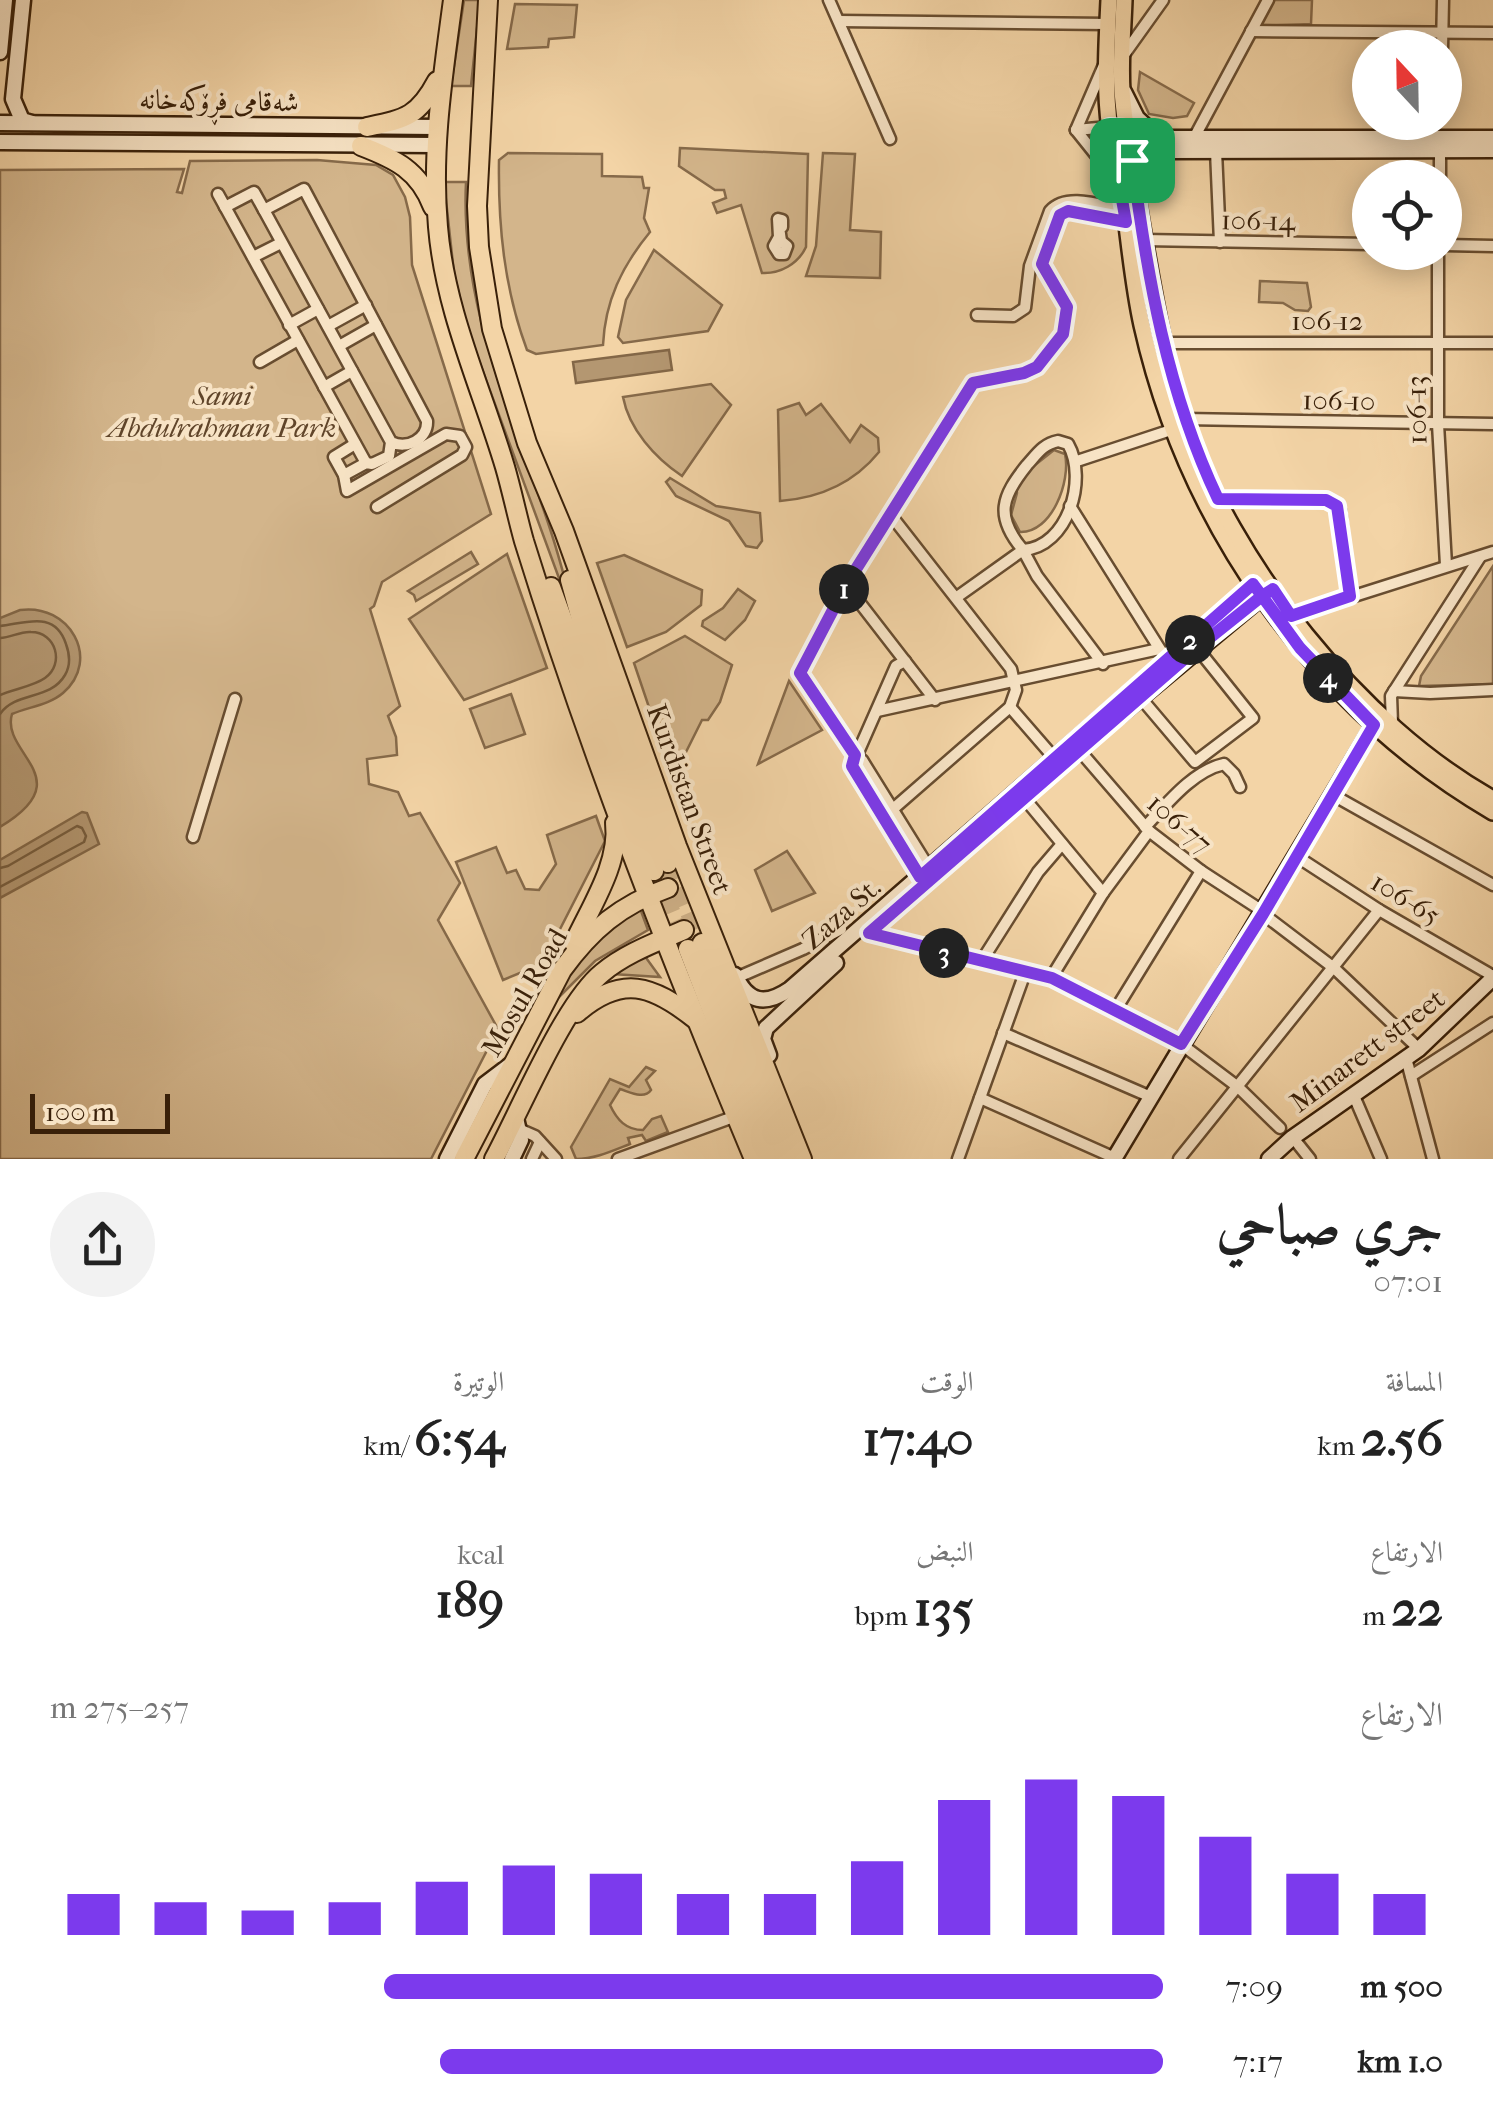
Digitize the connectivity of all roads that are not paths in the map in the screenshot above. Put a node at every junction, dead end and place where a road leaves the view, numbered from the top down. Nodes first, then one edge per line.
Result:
1 (5, 0) edge
2 (23, 0) edge
3 (453, 0) edge
4 (488, 0) edge
5 (828, 0) edge
6 (1108, 0) edge
7 (1124, 0) edge
8 (1163, 0) edge
9 (1268, 0) edge
10 (1443, 0) edge
11 (839, 21) junction
12 (1108, 24) junction
13 (1442, 30) edge
14 (1251, 31) junction
15 (1352, 32) edge
16 (1462, 33) edge
17 (1493, 33) edge
18 (0, 52) edge
19 (1115, 56) junction
20 (444, 68) junction
21 (1122, 88) junction
22 (7, 107) edge
23 (0, 123) edge
24 (33, 123) junction
25 (367, 127) junction
26 (1109, 127) junction
27 (1126, 128) junction
28 (1076, 130) junction
29 (437, 136) junction
30 (1462, 137) edge
31 (1171, 138) junction
32 (1194, 138) junction
33 (1493, 138) edge
34 (890, 139) dead end
35 (1403, 140) edge
36 (1453, 140) edge
37 (0, 142) edge
38 (361, 146) junction
39 (1214, 147) junction
40 (1493, 150) edge
41 (1128, 185) junction
42 (218, 194) dead end
43 (225, 207) junction
44 (264, 210) junction
45 (1125, 216) junction
46 (438, 226) junction
47 (1144, 240) junction
48 (281, 242) junction
49 (1220, 242) junction
50 (1352, 244) edge
51 (1462, 245) edge
52 (1493, 246) edge
53 (253, 258) junction
54 (1438, 270) edge
55 (366, 305) junction
56 (318, 310) junction
57 (976, 315) dead end
58 (290, 325) junction
59 (376, 325) junction
60 (328, 326) junction
61 (298, 340) junction
62 (1162, 343) junction
63 (1437, 343) junction
64 (1493, 343) edge
65 (338, 346) junction
66 (260, 362) dead end
67 (352, 371) junction
68 (324, 387) junction
69 (1179, 424) junction
70 (1438, 424) junction
71 (1493, 424) edge
72 (391, 442) junction
73 (355, 444) junction
74 (1076, 460) junction
75 (366, 463) junction
76 (504, 466) junction
77 (344, 475) junction
78 (1218, 499) junction
79 (1070, 506) junction
80 (377, 507) dead end
81 (890, 514) junction
82 (1023, 550) junction
83 (1493, 552) edge
84 (1480, 556) junction
85 (1446, 566) junction
86 (846, 585) junction
87 (1263, 586) junction
88 (1350, 596) junction
89 (957, 597) junction
90 (1291, 616) junction
91 (1197, 648) junction
92 (1164, 654) junction
93 (905, 661) junction
94 (1102, 664) junction
95 (1016, 682) junction
96 (1493, 690) edge
97 (1392, 694) junction
98 (1140, 697) junction
99 (236, 698) dead end
100 (935, 700) junction
101 (1371, 703) junction
102 (1010, 707) junction
103 (877, 711) junction
104 (1392, 724) junction
105 (1374, 725) junction
106 (1080, 751) junction
107 (855, 755) junction
108 (1056, 760) junction
109 (1240, 788) dead end
110 (1333, 795) junction
111 (1493, 798) edge
112 (1024, 799) junction
113 (612, 802) junction
114 (893, 809) junction
115 (1493, 812) edge
116 (1147, 829) junction
117 (193, 837) dead end
118 (1062, 844) junction
119 (1296, 856) junction
120 (666, 860) junction
121 (1201, 872) junction
122 (925, 873) junction
123 (1493, 885) edge
124 (1103, 893) junction
125 (698, 900) junction
126 (1380, 910) junction
127 (1264, 913) junction
128 (657, 916) junction
129 (840, 928) dead end
130 (869, 933) junction
131 (981, 962) junction
132 (1334, 968) junction
133 (562, 970) junction
134 (1026, 970) junction
135 (736, 978) junction
136 (1052, 978) junction
137 (1490, 986) edge
138 (1116, 1009) junction
139 (696, 1020) junction
140 (1493, 1023) edge
141 (560, 1032) junction
142 (1003, 1033) junction
143 (1181, 1044) junction
144 (1412, 1054) junction
145 (515, 1062) junction
146 (1411, 1076) junction
147 (1238, 1087) junction
148 (1354, 1096) junction
149 (980, 1098) junction
150 (1151, 1098) junction
151 (736, 1116) junction
152 (517, 1123) junction
153 (1280, 1128) dead end
154 (794, 1140) junction
155 (540, 1142) junction
156 (1298, 1144) dead end
157 (446, 1159) edge
158 (464, 1159) edge
159 (494, 1159) edge
160 (512, 1159) edge
161 (532, 1159) edge
162 (556, 1159) edge
163 (618, 1159) edge
164 (754, 1159) edge
165 (769, 1159) edge
166 (787, 1159) edge
167 (802, 1159) edge
168 (958, 1159) edge
169 (1114, 1159) edge
170 (1179, 1159) edge
171 (1270, 1159) edge
172 (1310, 1159) edge
173 (1381, 1159) edge
174 (1433, 1159) edge

1 - 18 street
2 - 22 street
3 - 20 highway, Kurdistan Street
4 - 120 highway, Kurdistan Street
5 - 11 street
6 - 12 main road
7 - 19 main road
8 - 19 street
9 - 14 street
10 - 13 street
11 - 12 street
11 - 34 street
12 - 19 main road
14 - 15 street
14 - 32 street
16 - 17 street
19 - 21 main road
19 - 26 main road
19 - 28 street
20 - 25 highway
20 - 29 highway, Kurdistan Street
21 - 27 main road
21 - 31 street
22 - 24 street
23 - 24 street, شەقامی فڕۆکەخانە
24 - 25 street, شەقامی فڕۆکەخانە
25 - 29 street, شەقامی فڕۆکەخانە
26 - 27 main road
26 - 28 street
26 - 41 main road
27 - 31 street
27 - 41 main road
28 - 41 street
29 - 38 street, شەقامی فڕۆکەخانە
29 - 46 highway, Kurdistan Street
30 - 33 street
31 - 32 street
32 - 39 street
35 - 39 street
36 - 40 street
37 - 38 street, شەقامی فڕۆکەخانە
38 - 46 highway
39 - 41 street
39 - 49 street
41 - 45 main road
41 - 47 main road
42 - 43 street
43 - 44 street
43 - 53 street
44 - 48 street
44 - 55 street
45 - 57 street
45 - 69 main road
45 - 81 street
46 - 76 highway, Kurdistan Street
47 - 49 street, 106-14
47 - 62 main road
48 - 53 street
48 - 56 street
49 - 50 street, 106-14
51 - 52 street
53 - 58 street
54 - 63 street, 106-13
55 - 59 street
55 - 60 street
56 - 58 street
56 - 60 street
58 - 61 street
59 - 65 street
59 - 72 street
60 - 65 street
61 - 66 street
61 - 68 street
62 - 63 street, 106-12
62 - 69 main road
63 - 64 street, 106-12
63 - 70 street, 106-13
65 - 67 street
67 - 68 street
67 - 72 street
68 - 73 street
69 - 70 street, 106-10
69 - 74 street, 106-10
69 - 78 main road
69 - 87 main road
70 - 71 street, 106-10
70 - 85 street, 106-13
72 - 75 street
73 - 75 street
73 - 77 street
74 - 79 street
74 - 82 street
75 - 77 street
76 - 113 highway, Kurdistan Street
76 - 120 highway, Kurdistan Street
77 - 80 street
78 - 87 main road
78 - 88 street
79 - 82 street
79 - 92 street
81 - 86 street
81 - 89 street
82 - 89 street
82 - 94 street
83 - 84 street
84 - 85 street
84 - 97 street
85 - 88 street
86 - 93 street
86 - 107 street
87 - 90 main road
87 - 91 street, Zaza St.
87 - 92 street, Zaza St.
87 - 105 main road
88 - 90 street
89 - 95 street
90 - 101 main road
91 - 98 street, Zaza St.
91 - 98 street
92 - 94 street
92 - 108 street, Zaza St.
93 - 100 street
93 - 103 street
94 - 95 street
95 - 100 street
95 - 102 street
96 - 97 street
97 - 101 street
97 - 104 street
98 - 106 street, Zaza St.
99 - 117 street
100 - 103 street
101 - 104 main road
102 - 108 street
102 - 114 street
103 - 107 street
104 - 111 main road
105 - 110 street
105 - 115 main road
106 - 112 street, Zaza St.
106 - 116 street, 106-77
107 - 114 street
107 - 122 street
108 - 122 street, Zaza St.
109 - 116 street
110 - 119 street
110 - 123 street
112 - 118 street
112 - 130 street, Zaza St.
113 - 128 highway, Kurdistan Street
113 - 133 highway
114 - 122 street
116 - 121 street, 106-77
116 - 124 street
118 - 124 street
118 - 131 street
119 - 126 street, 106-65
119 - 127 street
120 - 125 highway, Kurdistan Street
120 - 135 street
121 - 127 street, 106-77
121 - 138 street
122 - 135 street, Zaza St.
124 - 136 street
125 - 128 highway, Mosul Road
125 - 128 highway, Mosul Road
125 - 154 highway, Kurdistan Street
126 - 132 street
126 - 137 street, 106-65
127 - 132 street, 106-77
127 - 143 street
128 - 133 highway, Mosul Road
128 - 139 highway, Kurdistan Street
128 - 141 highway, Mosul Road
129 - 135 street
130 - 131 street
130 - 154 street, Zaza St.
131 - 134 street
132 - 144 street, 106-77
132 - 147 street
133 - 145 highway, Mosul Road
134 - 136 street
134 - 142 street
136 - 138 street
137 - 144 street, Minarett street
138 - 143 street
139 - 141 highway
139 - 151 highway, Kurdistan Street
140 - 146 street
141 - 152 highway, Mosul Road
142 - 149 street
142 - 150 street
143 - 147 street
143 - 150 street
144 - 146 street
144 - 148 street, Minarett street
145 - 157 street
145 - 158 highway, Mosul Road
146 - 174 street
147 - 153 street
147 - 170 street
148 - 171 street, Minarett street
148 - 173 street
149 - 168 street
149 - 169 street
150 - 169 street
151 - 163 street
151 - 164 highway, Kurdistan Street
152 - 155 street
152 - 159 highway, Mosul Road
152 - 160 street
154 - 167 highway, Kurdistan Street
155 - 161 street
155 - 162 street
156 - 172 street
165 - 166 highway

